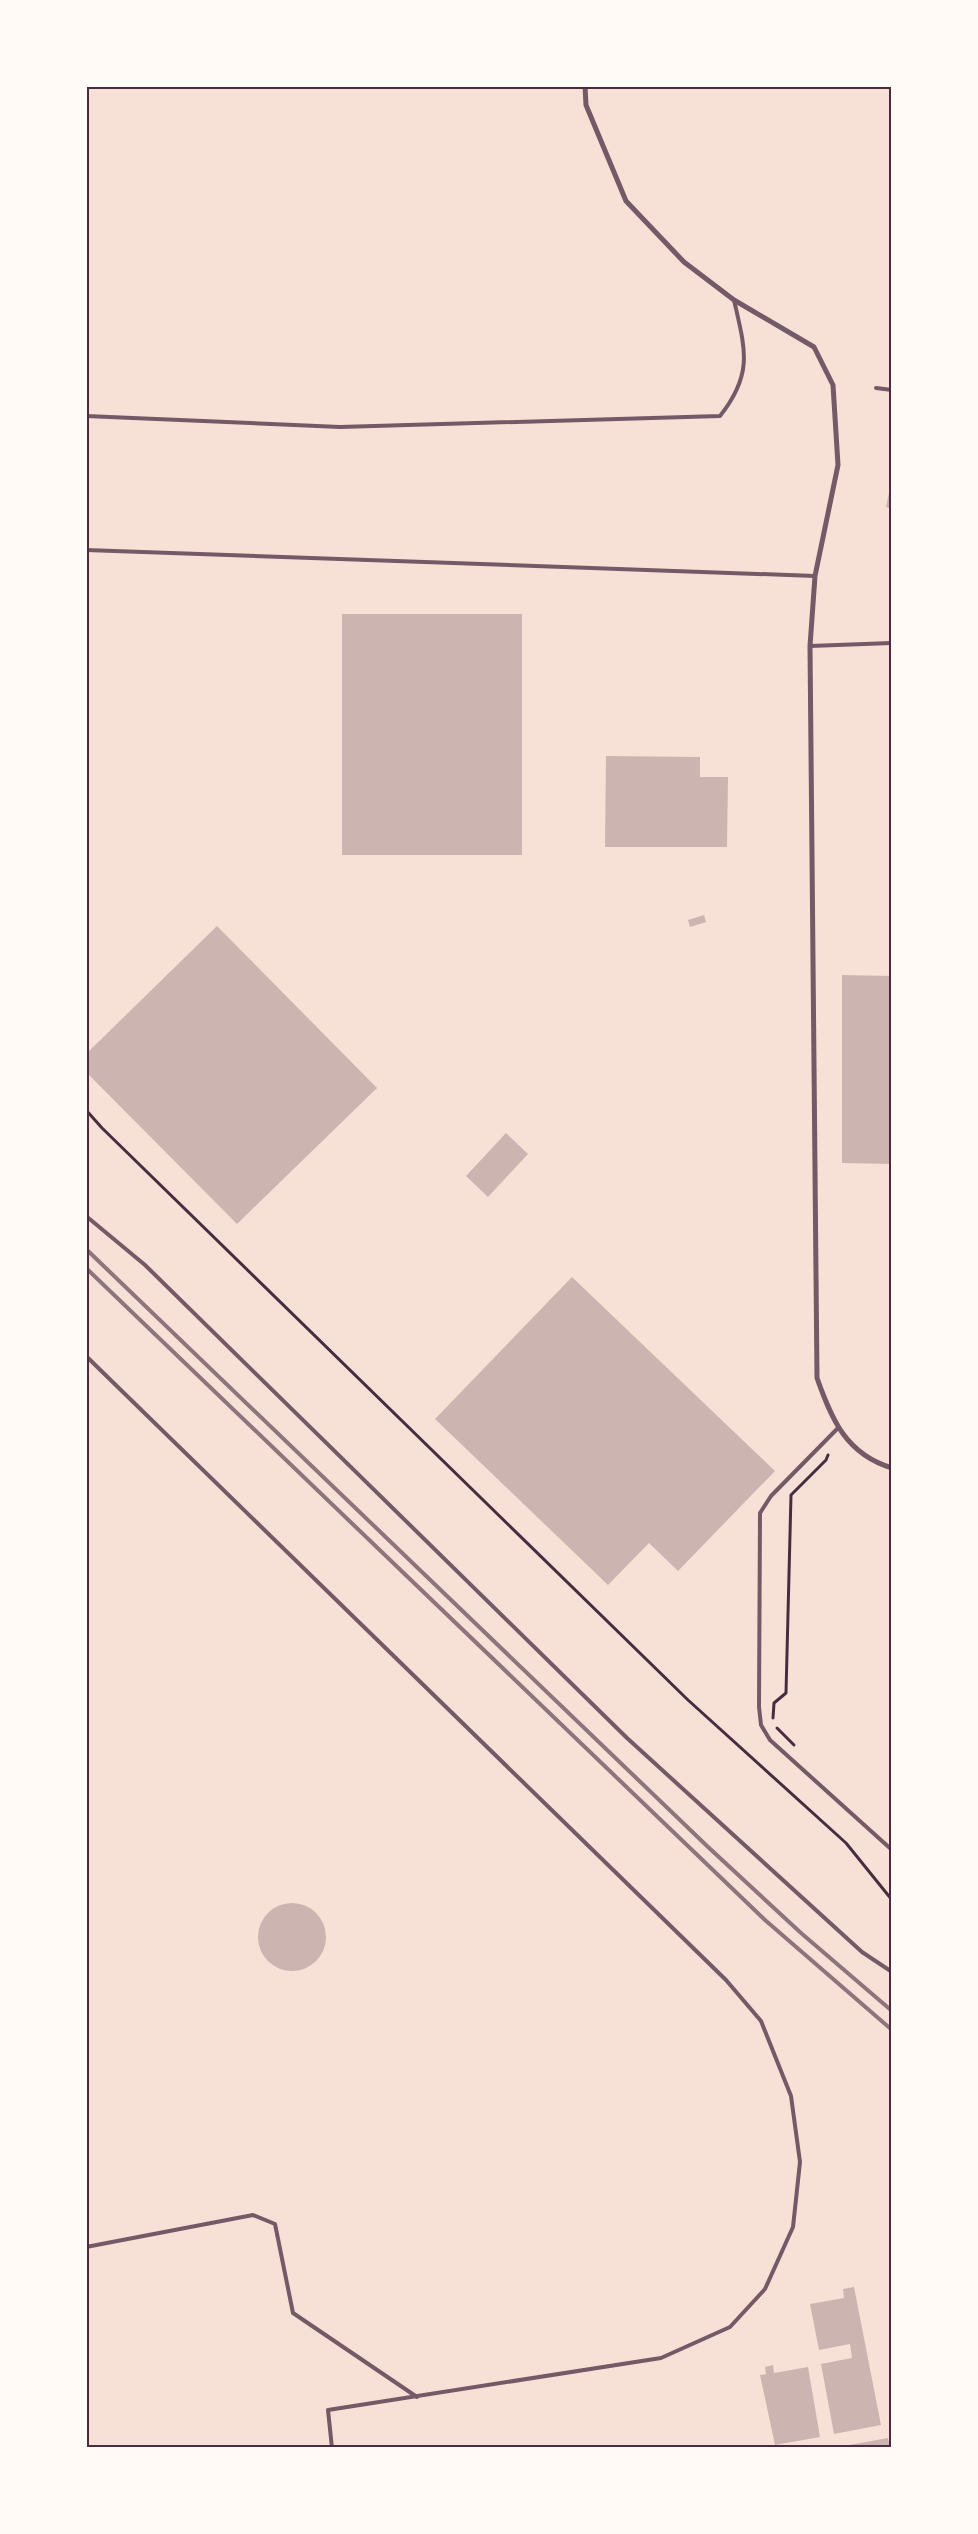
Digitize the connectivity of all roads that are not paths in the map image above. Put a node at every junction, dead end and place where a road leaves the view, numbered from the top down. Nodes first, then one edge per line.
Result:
1 (585, 86) edge
2 (734, 300) junction
3 (876, 388) dead end
4 (892, 390) edge
5 (86, 416) edge
6 (86, 550) edge
7 (815, 576) junction
8 (892, 644) edge
9 (810, 646) junction
10 (86, 1216) edge
11 (86, 1356) edge
12 (838, 1428) junction
13 (892, 1468) edge
14 (892, 1850) edge
15 (892, 1972) edge
16 (86, 2246) edge
17 (417, 2397) junction
18 (332, 2448) edge

1 - 2 street
2 - 5 lane
2 - 7 street
3 - 4 lane
6 - 7 lane
7 - 9 street
8 - 9 lane
9 - 12 street
10 - 15 lane
11 - 17 lane
12 - 13 street
12 - 14 lane
16 - 17 lane
17 - 18 lane

